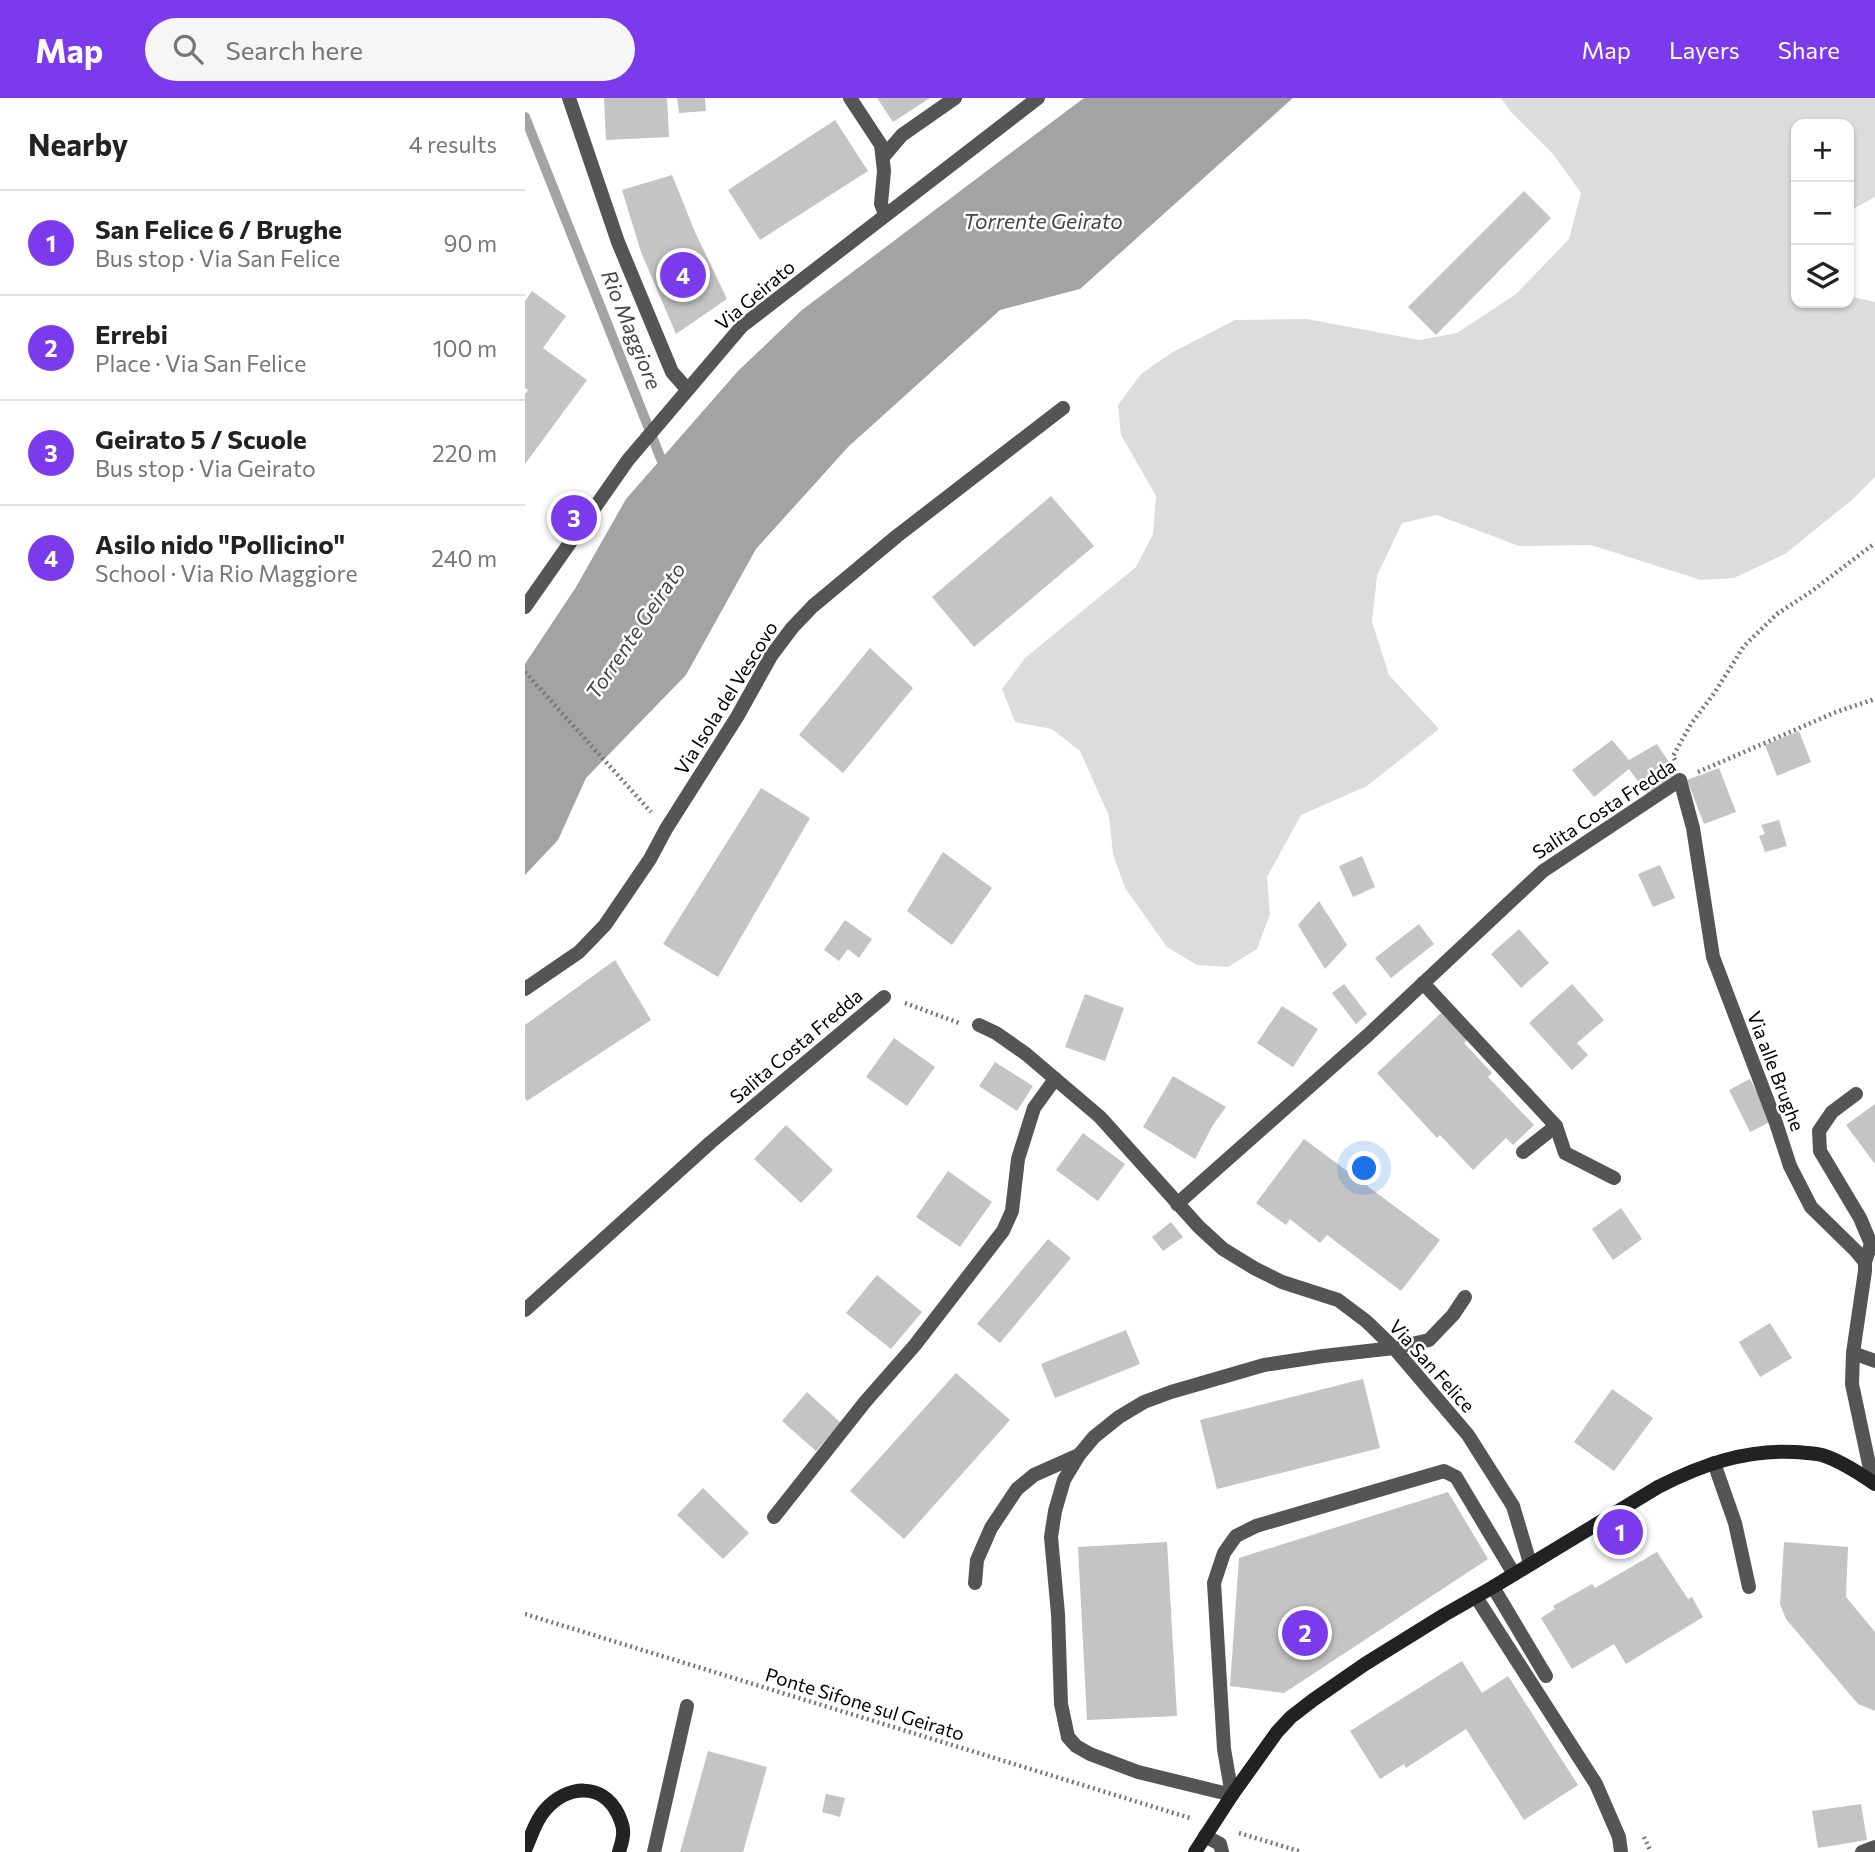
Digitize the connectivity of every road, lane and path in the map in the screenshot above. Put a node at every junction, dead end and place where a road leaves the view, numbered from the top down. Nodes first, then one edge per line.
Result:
1 (569, 98) edge
2 (850, 98) edge
3 (955, 98) edge
4 (1038, 98) edge
5 (884, 156) junction
6 (885, 215) junction
7 (687, 389) junction
8 (1063, 408) dead end
9 (1875, 543) edge
10 (525, 607) edge
11 (525, 672) edge
12 (1875, 699) edge
13 (1673, 756) dead end
14 (1680, 780) junction
15 (666, 830) junction
16 (1423, 982) junction
17 (525, 989) edge
18 (884, 997) joint
19 (979, 1025) joint
20 (1055, 1079) junction
21 (1856, 1094) dead end
22 (1556, 1126) junction
23 (1523, 1152) dead end
24 (1614, 1178) dead end
25 (1177, 1204) junction
26 (1865, 1262) junction
27 (1465, 1297) dead end
28 (525, 1310) edge
29 (1394, 1348) junction
30 (1853, 1353) junction
31 (1875, 1362) edge
32 (1079, 1455) junction
33 (1714, 1463) junction
34 (1874, 1483) edge
35 (774, 1517) dead end
36 (1530, 1563) junction
37 (1514, 1574) junction
38 (975, 1583) dead end
39 (1493, 1587) junction
40 (1749, 1587) dead end
41 (1476, 1597) junction
42 (525, 1614) edge
43 (1546, 1676) dead end
44 (687, 1706) dead end
45 (1232, 1795) junction
46 (1196, 1820) dead end
47 (1228, 1830) dead end
48 (1205, 1836) junction
49 (1875, 1847) edge
50 (525, 1850) edge
51 (619, 1852) edge
52 (654, 1852) edge
53 (1195, 1852) edge
54 (1222, 1852) edge
55 (1302, 1852) edge
56 (1621, 1852) edge
57 (1862, 1852) edge

1 - 7 street
2 - 5 street
3 - 5 street
4 - 6 street, Via Geirato
5 - 6 street
6 - 7 street, Via Geirato
7 - 10 street, Via Geirato
8 - 15 street, Via Isola del Vescovo
9 - 13 path
11 - 15 path
12 - 14 path, Salita Costa Fredda
14 - 16 street, Salita Costa Fredda
14 - 26 street, Via alle Brughe
15 - 17 street, Via Isola del Vescovo
16 - 22 street
16 - 25 street, Salita Costa Fredda
18 - 19 path, Salita Costa Fredda
18 - 28 street, Salita Costa Fredda
19 - 20 street
20 - 25 street
20 - 35 street
21 - 26 street
22 - 23 street
22 - 24 street
25 - 29 street, Via San Felice
26 - 30 street
27 - 29 street
29 - 32 street
29 - 36 street, Via San Felice
30 - 31 street
30 - 34 street
32 - 38 street
32 - 45 street
33 - 34 street
33 - 36 street
33 - 40 street
36 - 37 street
37 - 39 street
37 - 45 street
39 - 41 street
39 - 43 street
41 - 45 street
41 - 56 street
42 - 46 path, Ponte Sifone sul Geirato
44 - 52 street
45 - 48 street
47 - 55 path
48 - 53 street
48 - 54 street
49 - 57 street
50 - 51 street

